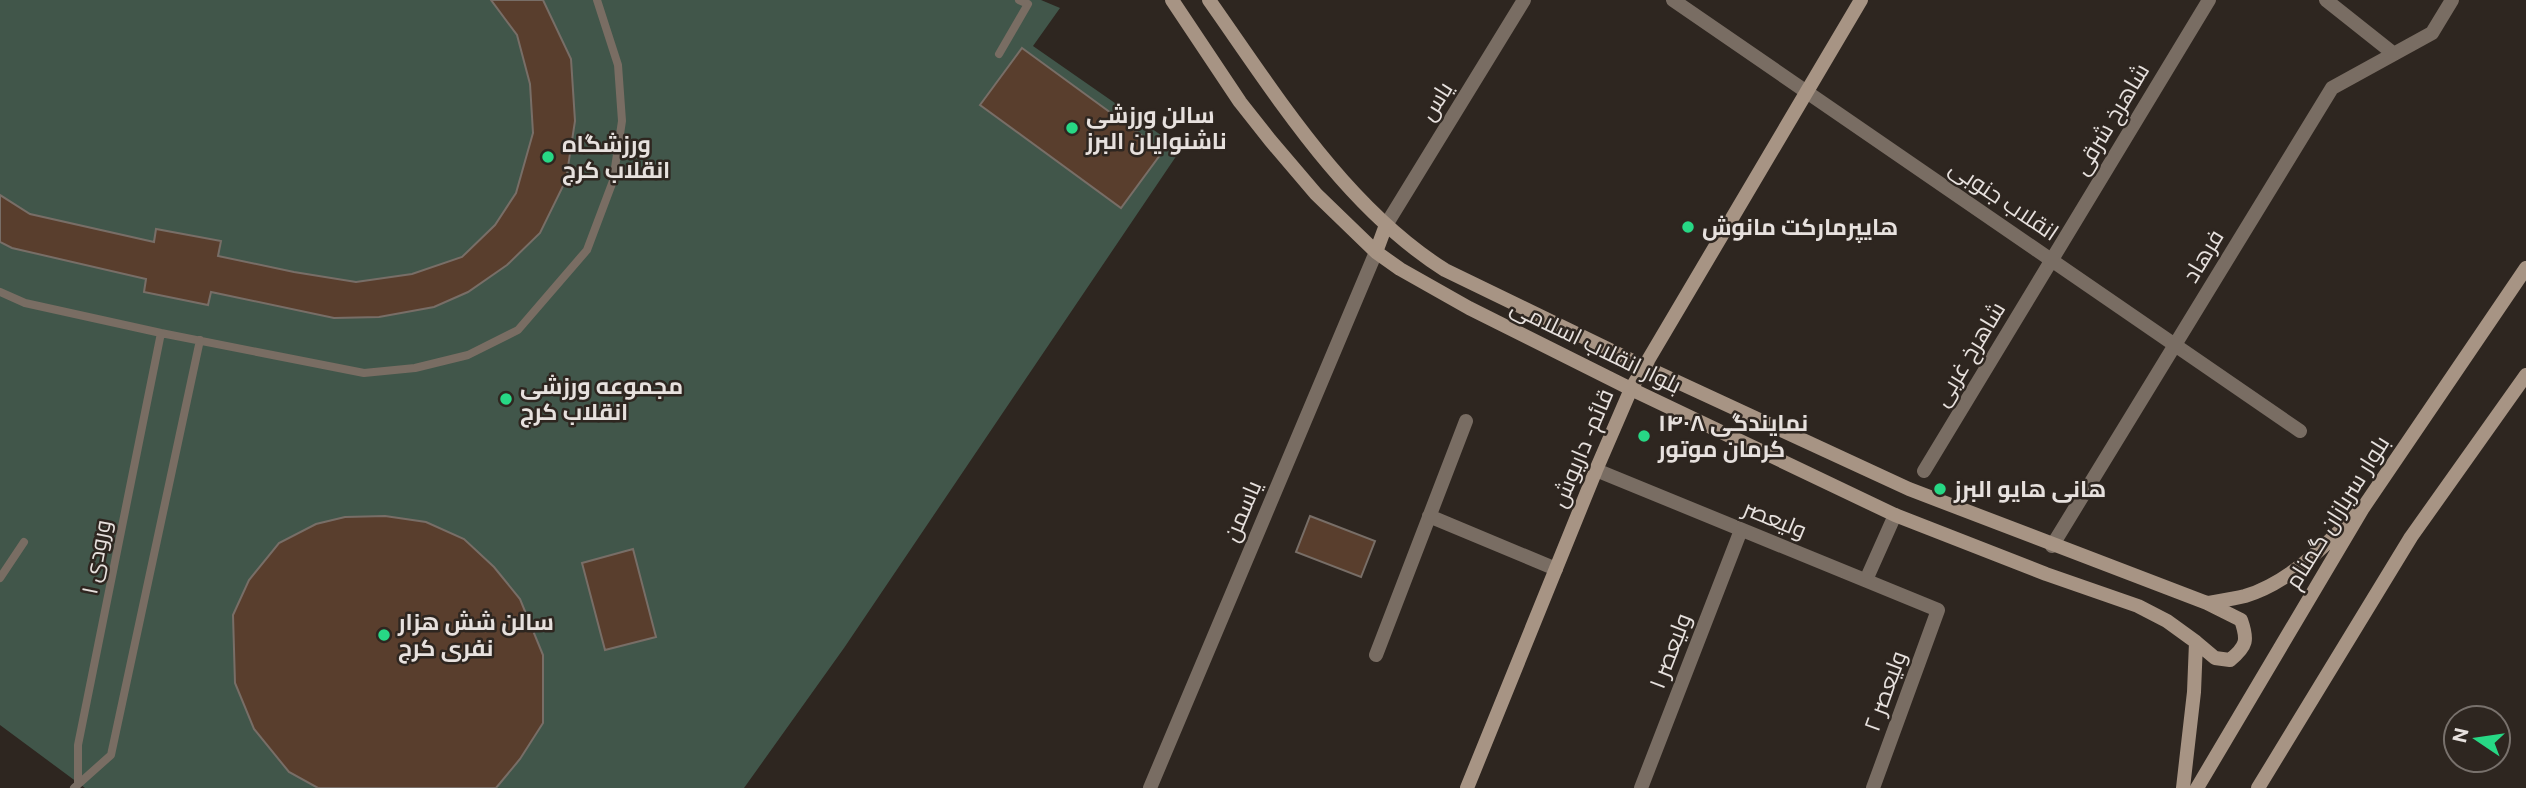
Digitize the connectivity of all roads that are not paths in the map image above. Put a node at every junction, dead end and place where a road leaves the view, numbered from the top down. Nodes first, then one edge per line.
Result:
1 (597, 0) edge
2 (1019, 0) edge
3 (1172, 0) edge
4 (1209, 0) edge
5 (1524, 0) edge
6 (1673, 0) edge
7 (1861, 0) edge
8 (2209, 0) edge
9 (2326, 0) edge
10 (2452, 0) edge
11 (999, 54) dead end
12 (2394, 54) junction
13 (1806, 93) junction
14 (1386, 225) junction
15 (1376, 252) junction
16 (2052, 261) junction
17 (2526, 268) edge
18 (0, 292) edge
19 (161, 333) junction
20 (200, 340) junction
21 (2175, 345) junction
22 (1643, 366) junction
23 (2526, 375) edge
24 (1631, 390) junction
25 (1466, 421) dead end
26 (2300, 431) dead end
27 (1596, 470) junction
28 (1924, 471) dead end
29 (2363, 508) junction
30 (1895, 515) junction
31 (1429, 516) junction
32 (1741, 530) junction
33 (24, 542) dead end
34 (2052, 546) junction
35 (1556, 569) junction
36 (0, 578) edge
37 (1866, 580) junction
38 (2207, 603) junction
39 (1938, 610) joint
40 (2196, 642) junction
41 (1376, 655) dead end
42 (76, 785) edge
43 (1150, 788) edge
44 (1467, 788) edge
45 (1641, 788) edge
46 (1873, 788) edge
47 (2183, 788) edge
48 (2197, 788) edge
49 (2258, 788) edge

1 - 20 lane
2 - 11 lane
3 - 15 main road, بلوار انقلاب اسلامی
4 - 14 main road, بلوار انقلاب اسلامی
5 - 14 street, یاس
6 - 13 street, انقلاب جنوبی
7 - 13 main road, قائم - داریوش
8 - 16 street, شاهرخ شرقی
9 - 12 street
10 - 12 street, فرهاد
12 - 21 street, فرهاد
13 - 16 street, انقلاب جنوبی
13 - 22 main road, قائم - داریوش
14 - 15 main road
14 - 22 main road, بلوار انقلاب اسلامی
15 - 24 main road, بلوار انقلاب اسلامی
15 - 43 street, یاسمن
16 - 21 street, انقلاب جنوبی
16 - 28 street, شاهرخ غربی
17 - 29 main road, بلوار سربازان گمنام
18 - 19 lane
19 - 20 lane
19 - 42 lane, ورودی ۱
20 - 42 lane
21 - 26 street, انقلاب جنوبی
21 - 34 street, فرهاد
22 - 24 main road, قائم - داریوش
22 - 34 main road, بلوار انقلاب اسلامی
23 - 49 main road
24 - 27 main road, قائم - داریوش
24 - 30 main road, بلوار انقلاب اسلامی
25 - 31 street
27 - 32 street, ولیعصر
27 - 35 main road, قائم - داریوش
29 - 38 main road
29 - 48 main road, بلوار سربازان گمنام
30 - 37 street
30 - 40 main road, بلوار انقلاب اسلامی
31 - 35 street
31 - 41 street
32 - 37 street, ولیعصر
32 - 45 street, ولیعصر ۱
33 - 36 lane
34 - 38 main road, بلوار انقلاب اسلامی
35 - 44 main road, قائم - داریوش
37 - 39 street, ولیعصر
38 - 40 main road, بلوار انقلاب اسلامی
39 - 46 street, ولیعصر ۲
40 - 47 main road

